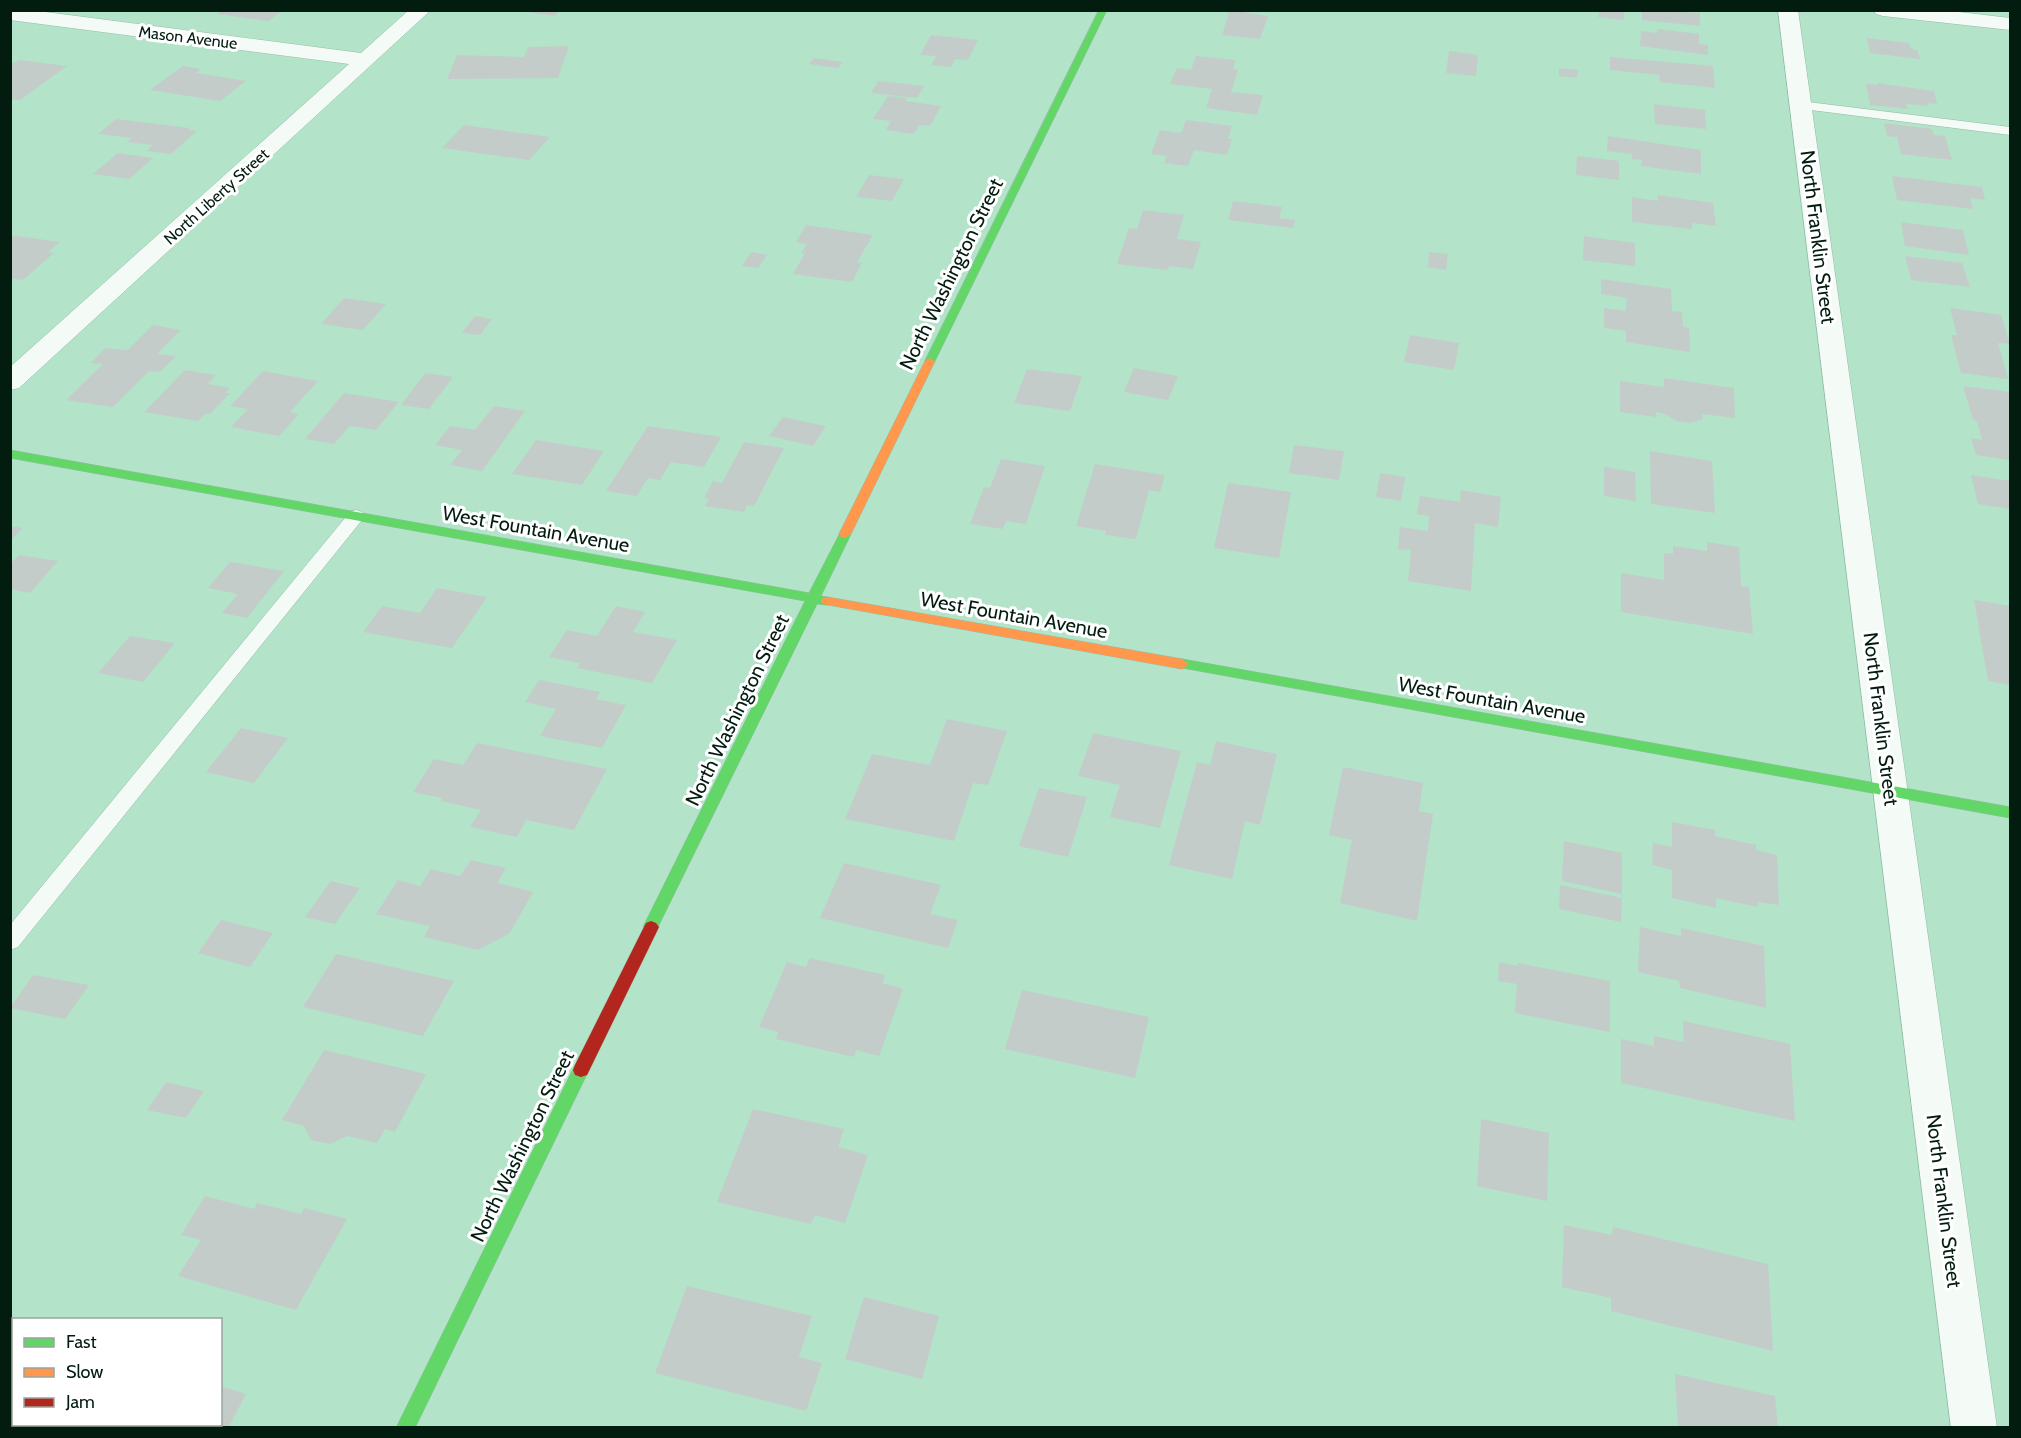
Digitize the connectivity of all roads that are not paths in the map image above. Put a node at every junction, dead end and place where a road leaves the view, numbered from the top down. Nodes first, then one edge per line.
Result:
1 (421, 10) edge
2 (1103, 10) edge
3 (1788, 10) edge
4 (1883, 10) edge
5 (10, 14) edge
6 (2010, 24) edge
7 (366, 60) junction
8 (1800, 105) junction
9 (2010, 132) edge
10 (10, 382) edge
11 (10, 454) edge
12 (356, 516) junction
13 (814, 598) junction
14 (1890, 792) junction
15 (2010, 813) edge
16 (10, 941) edge
17 (405, 1428) edge
18 (1974, 1428) edge

1 - 7 street, North Liberty Street
2 - 13 street, North Washington Street
3 - 8 street, North Franklin Street
4 - 6 street
5 - 7 street, Mason Avenue
7 - 10 street, North Liberty Street
8 - 9 lane
8 - 14 street, North Franklin Street
11 - 12 street, West Fountain Avenue
12 - 13 street, West Fountain Avenue
12 - 16 lane
13 - 14 street, West Fountain Avenue
13 - 17 street, North Washington Street
14 - 15 street, West Fountain Avenue
14 - 18 street, North Franklin Street

